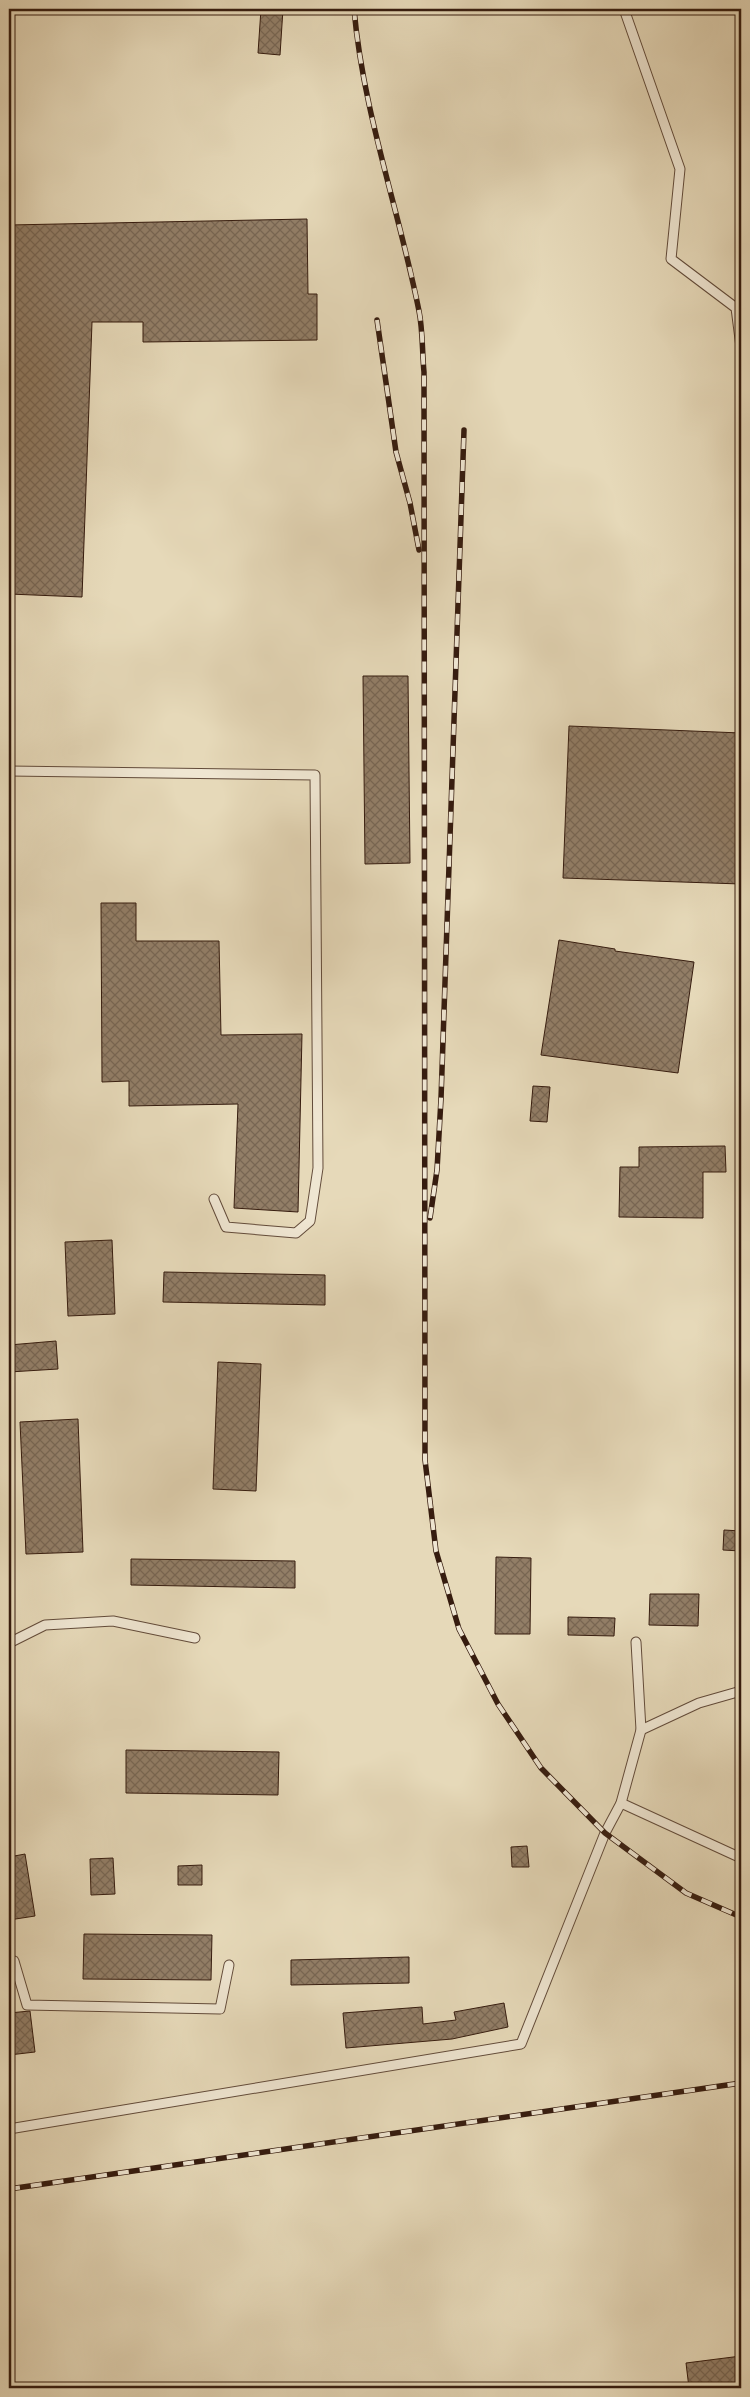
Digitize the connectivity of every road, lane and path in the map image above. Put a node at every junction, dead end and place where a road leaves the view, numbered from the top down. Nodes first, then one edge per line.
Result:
1 (624, 9) edge
2 (741, 347) edge
3 (9, 772) edge
4 (214, 1199) dead end
5 (195, 1638) dead end
6 (636, 1642) dead end
7 (9, 1643) edge
8 (741, 1691) edge
9 (641, 1730) junction
10 (621, 1803) junction
11 (741, 1858) edge
12 (9, 1960) edge
13 (229, 1965) dead end
14 (9, 2129) edge

1 - 2 lane
3 - 4 lane
5 - 7 lane
6 - 9 lane
8 - 9 lane
9 - 10 lane
10 - 11 lane
10 - 14 lane
12 - 13 lane

